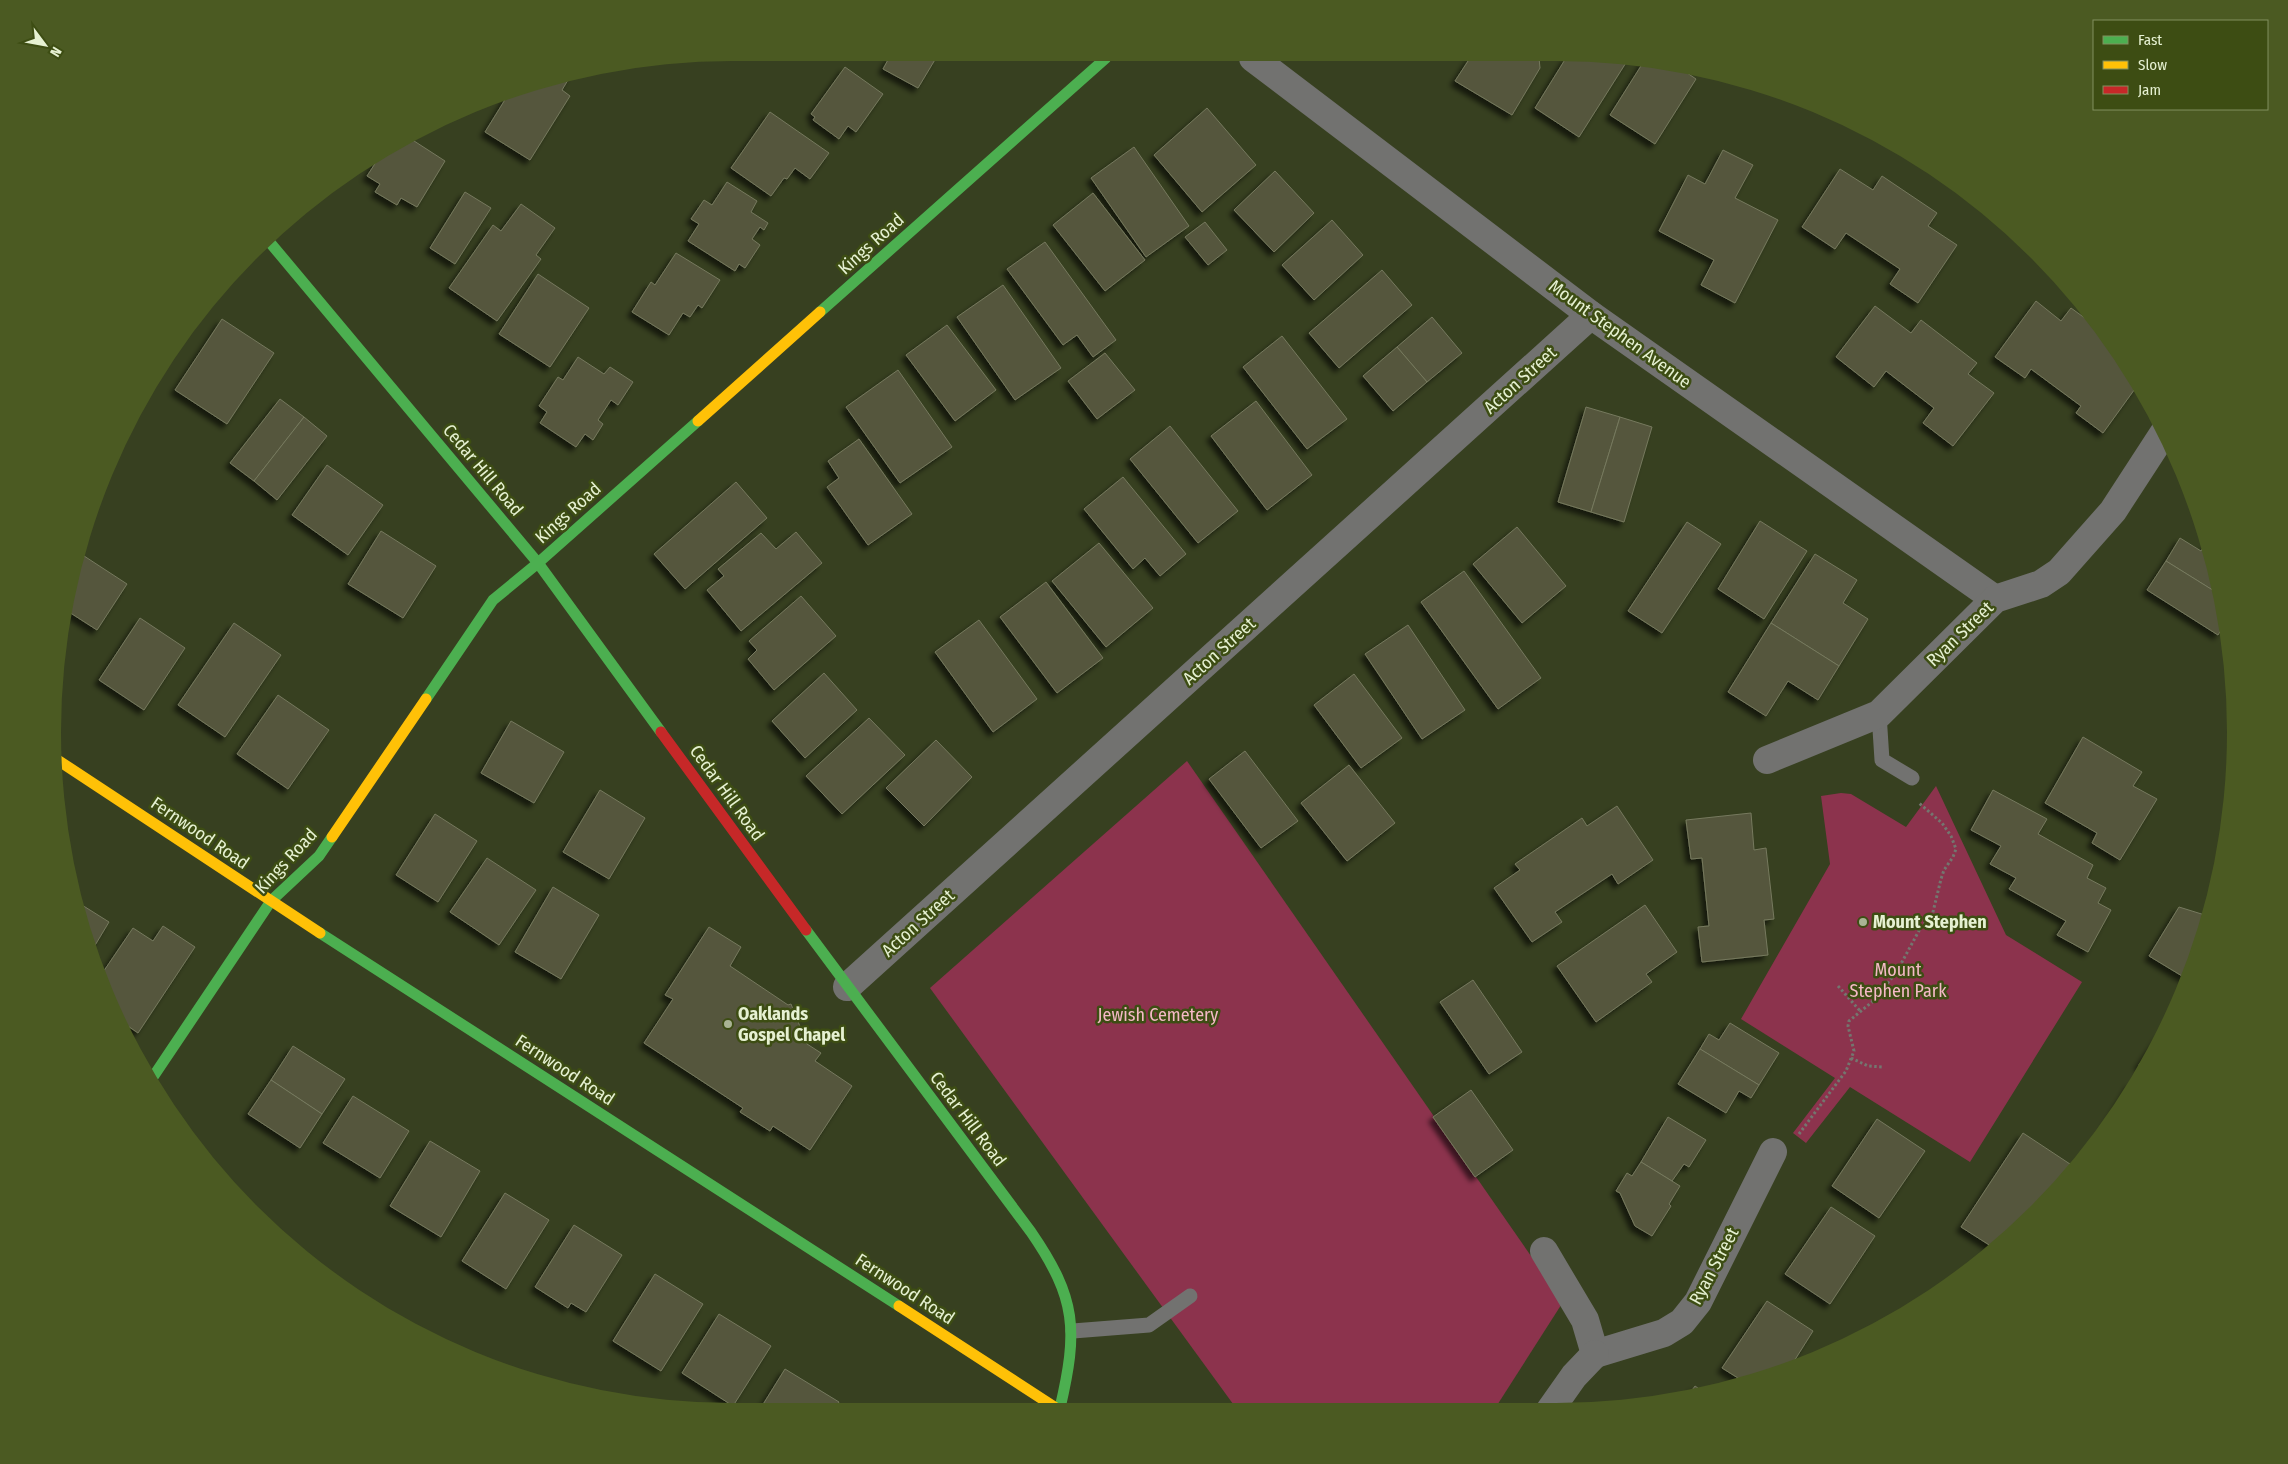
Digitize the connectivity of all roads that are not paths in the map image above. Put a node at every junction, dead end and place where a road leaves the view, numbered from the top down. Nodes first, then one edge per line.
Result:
1 (1103, 61) edge
2 (1256, 61) edge
3 (272, 245) edge
4 (1591, 315) junction
5 (2160, 439) edge
6 (538, 563) junction
7 (1995, 599) junction
8 (1878, 714) junction
9 (1767, 760) dead end
10 (62, 763) edge
11 (1912, 778) road end
12 (271, 901) junction
13 (847, 987) junction
14 (155, 1074) edge
15 (1773, 1152) road end
16 (1544, 1251) dead end
17 (1190, 1296) dead end
18 (1073, 1331) junction
19 (1594, 1354) junction
20 (1048, 1403) edge
21 (1061, 1403) edge
22 (1555, 1403) edge

1 - 6 street, Kings Road
2 - 4 street, Mount Stephen Avenue
3 - 6 street, Cedar Hill Road
4 - 7 street, Mount Stephen Avenue
4 - 13 street, Acton Street
5 - 7 street, Ryan Street
6 - 12 street, Kings Road
6 - 13 street, Cedar Hill Road
7 - 8 street, Ryan Street
8 - 9 street, Ryan Street
8 - 11 lane
10 - 12 street, Fernwood Road
12 - 14 street, Kings Road
12 - 20 street, Fernwood Road
13 - 18 street, Cedar Hill Road
15 - 19 street, Ryan Street
16 - 19 street
17 - 18 lane
18 - 21 street, Cedar Hill Road
19 - 22 street

